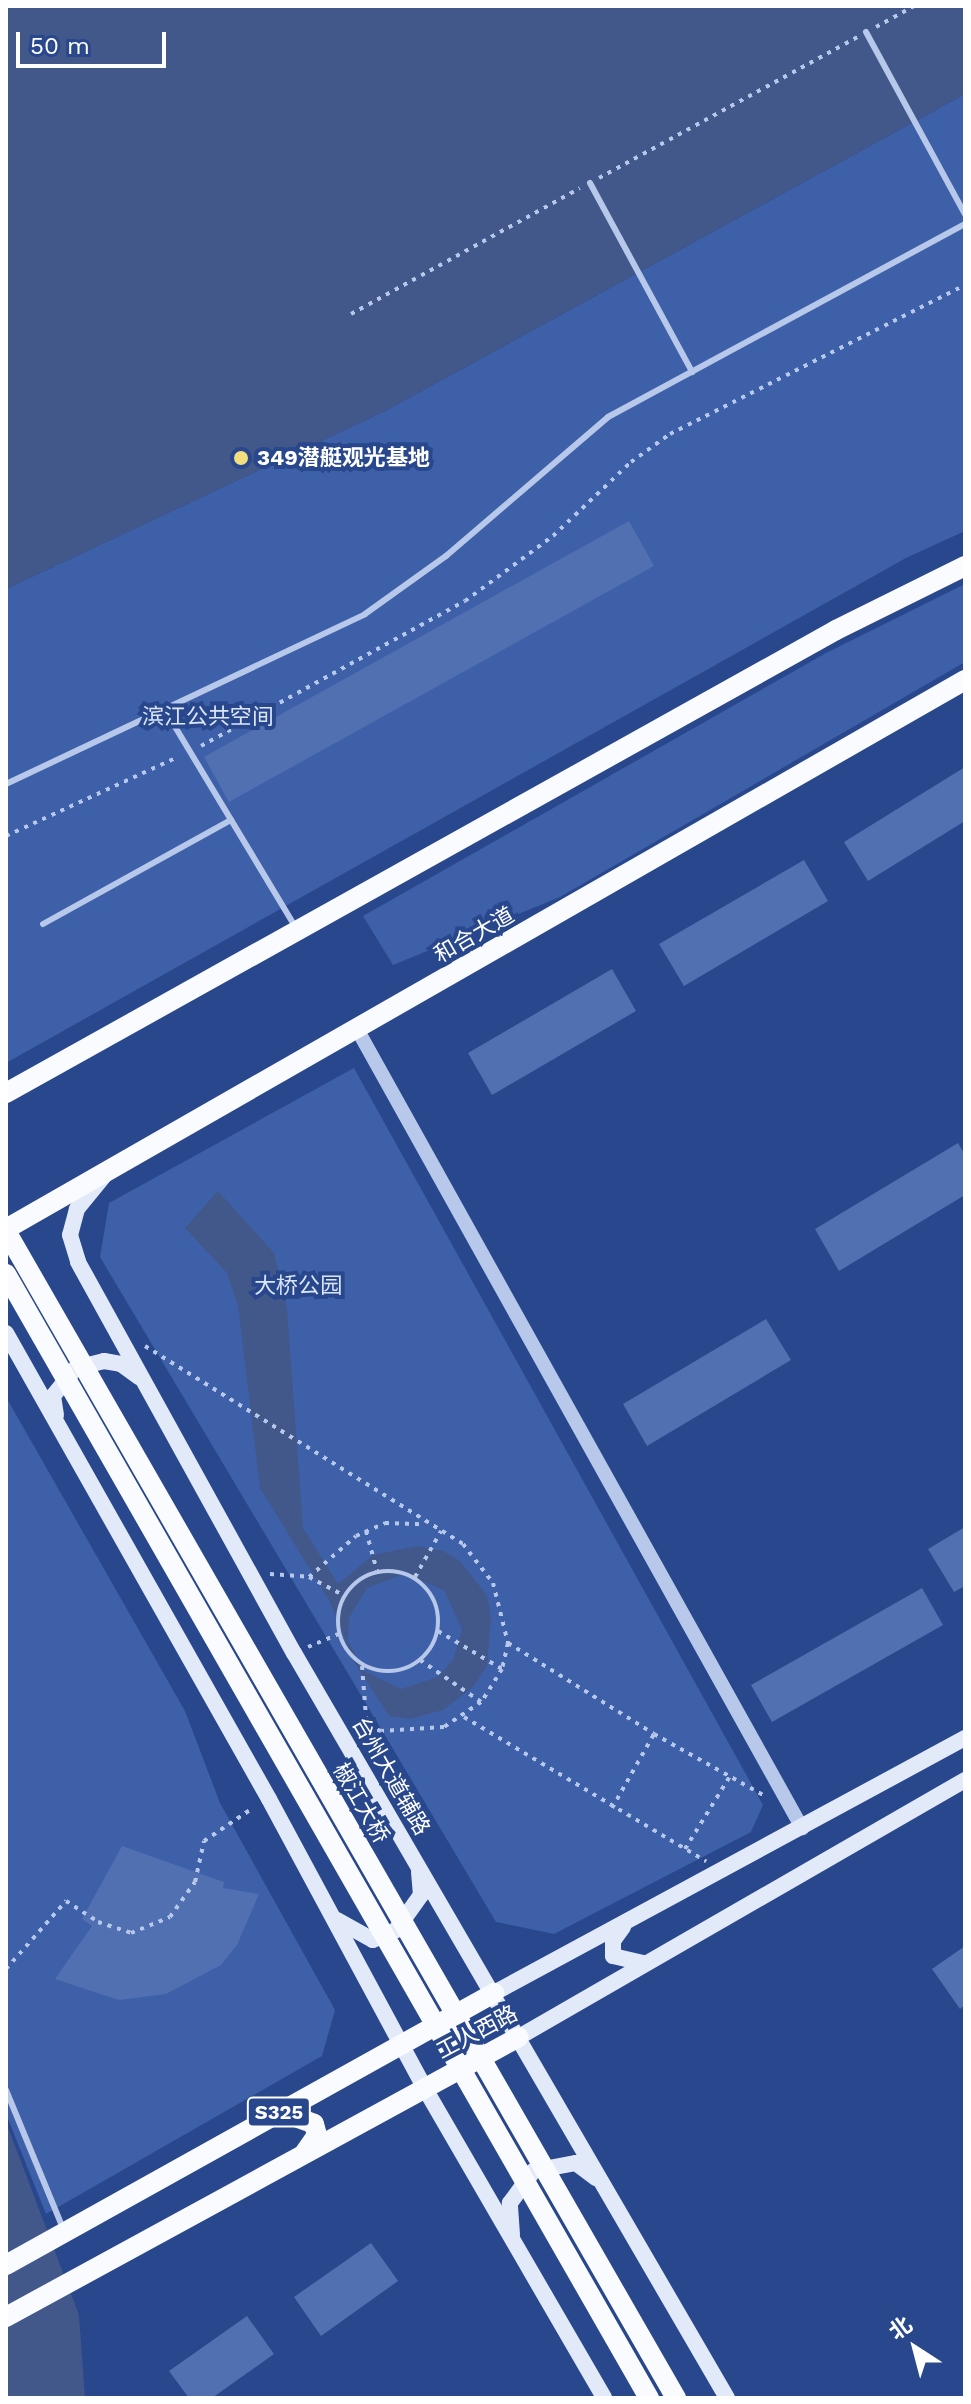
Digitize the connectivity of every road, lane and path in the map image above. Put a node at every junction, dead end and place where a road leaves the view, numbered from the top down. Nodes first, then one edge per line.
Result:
1 (914, 6) edge
2 (866, 32) junction
3 (590, 183) junction
4 (965, 214) edge
5 (965, 224) edge
6 (965, 285) edge
7 (351, 314) dead end
8 (692, 372) junction
9 (965, 566) edge
10 (965, 680) edge
11 (165, 710) junction
12 (190, 751) junction
13 (6, 784) edge
14 (231, 820) junction
15 (6, 836) edge
16 (43, 924) dead end
17 (296, 928) junction
18 (357, 1029) junction
19 (6, 1093) edge
20 (108, 1170) junction
21 (6, 1230) edge
22 (6, 1274) edge
23 (112, 1326) junction
24 (6, 1333) edge
25 (144, 1380) junction
26 (57, 1423) junction
27 (428, 1525) junction
28 (441, 1531) junction
29 (367, 1534) junction
30 (376, 1570) junction
31 (248, 1572) junction
32 (416, 1576) junction
33 (309, 1577) junction
34 (344, 1596) junction
35 (440, 1632) junction
36 (339, 1634) junction
37 (508, 1643) junction
38 (294, 1653) junction
39 (422, 1661) junction
40 (362, 1666) junction
41 (502, 1669) junction
42 (481, 1702) junction
43 (325, 1707) junction
44 (464, 1717) junction
45 (367, 1729) junction
46 (654, 1734) junction
47 (965, 1738) edge
48 (730, 1776) junction
49 (965, 1780) edge
50 (269, 1799) junction
51 (612, 1808) junction
52 (792, 1811) junction
53 (802, 1828) junction
54 (685, 1849) junction
55 (419, 1868) junction
56 (723, 1870) junction
57 (333, 1917) junction
58 (627, 1922) junction
59 (646, 1963) junction
60 (6, 1969) edge
61 (494, 1993) junction
62 (519, 2037) junction
63 (404, 2044) junction
64 (424, 2087) junction
65 (6, 2090) edge
66 (279, 2111) junction
67 (305, 2152) junction
68 (604, 2184) junction
69 (64, 2231) junction
70 (512, 2239) junction
71 (6, 2265) edge
72 (6, 2317) edge
73 (604, 2398) edge
74 (649, 2398) edge
75 (676, 2398) edge
76 (727, 2398) edge

1 - 2 path
2 - 3 path
2 - 4 lane
3 - 7 path
3 - 8 lane
5 - 8 lane
6 - 12 path
8 - 11 lane
9 - 17 main road
10 - 18 main road, 和合大道
11 - 12 lane
11 - 13 lane
12 - 14 lane
12 - 15 path
14 - 16 lane
14 - 17 lane
17 - 19 main road
18 - 20 main road, 和合大道
18 - 52 street
20 - 21 main road, 和合大道
20 - 23 main road, 台州大道辅路
21 - 75 main road, 椒江大桥, bridge
22 - 74 main road, 椒江大桥, bridge
23 - 25 main road, 台州大道辅路
23 - 27 path
24 - 26 main road
25 - 26 main road
25 - 31 main road, 台州大道辅路
26 - 50 main road
27 - 28 path
27 - 29 path
28 - 32 path
28 - 37 path
29 - 30 path
29 - 33 path
30 - 32 path
30 - 34 path
31 - 33 path
31 - 38 main road, 台州大道辅路
32 - 35 path
33 - 34 path
34 - 36 path
35 - 39 path
35 - 41 path
36 - 38 path
36 - 40 path
37 - 41 path
37 - 46 path
38 - 43 main road, 台州大道辅路
39 - 40 path
39 - 42 path
40 - 45 path
41 - 42 path
42 - 44 path
43 - 45 path
43 - 55 main road, 台州大道辅路
44 - 45 path
44 - 51 path
46 - 48 path
46 - 51 path
47 - 53 main road, 工人西路
48 - 52 path
48 - 54 path
49 - 59 main road, 工人西路
50 - 57 main road
50 - 60 path
51 - 54 path
52 - 53 street
53 - 56 main road, 工人西路
54 - 56 path
55 - 57 main road
55 - 61 main road, 台州大道辅路
56 - 58 main road, 工人西路
57 - 63 main road
58 - 59 main road
58 - 61 main road, 工人西路
59 - 62 main road, 工人西路
61 - 62 main road, 台州大道辅路
61 - 63 main road, 工人西路 / S325
62 - 64 main road, 工人西路 / S325
62 - 68 main road, 台州大道辅路
63 - 64 main road
63 - 66 main road, 工人西路 / S325
64 - 67 main road, 工人西路 / S325
64 - 70 main road
65 - 69 lane
66 - 67 main road
66 - 69 main road, 工人西路 / S325
67 - 72 main road, 工人西路 / S325
68 - 70 main road
68 - 76 main road, 台州大道辅路
69 - 71 main road, 工人西路 / S325
70 - 73 main road

